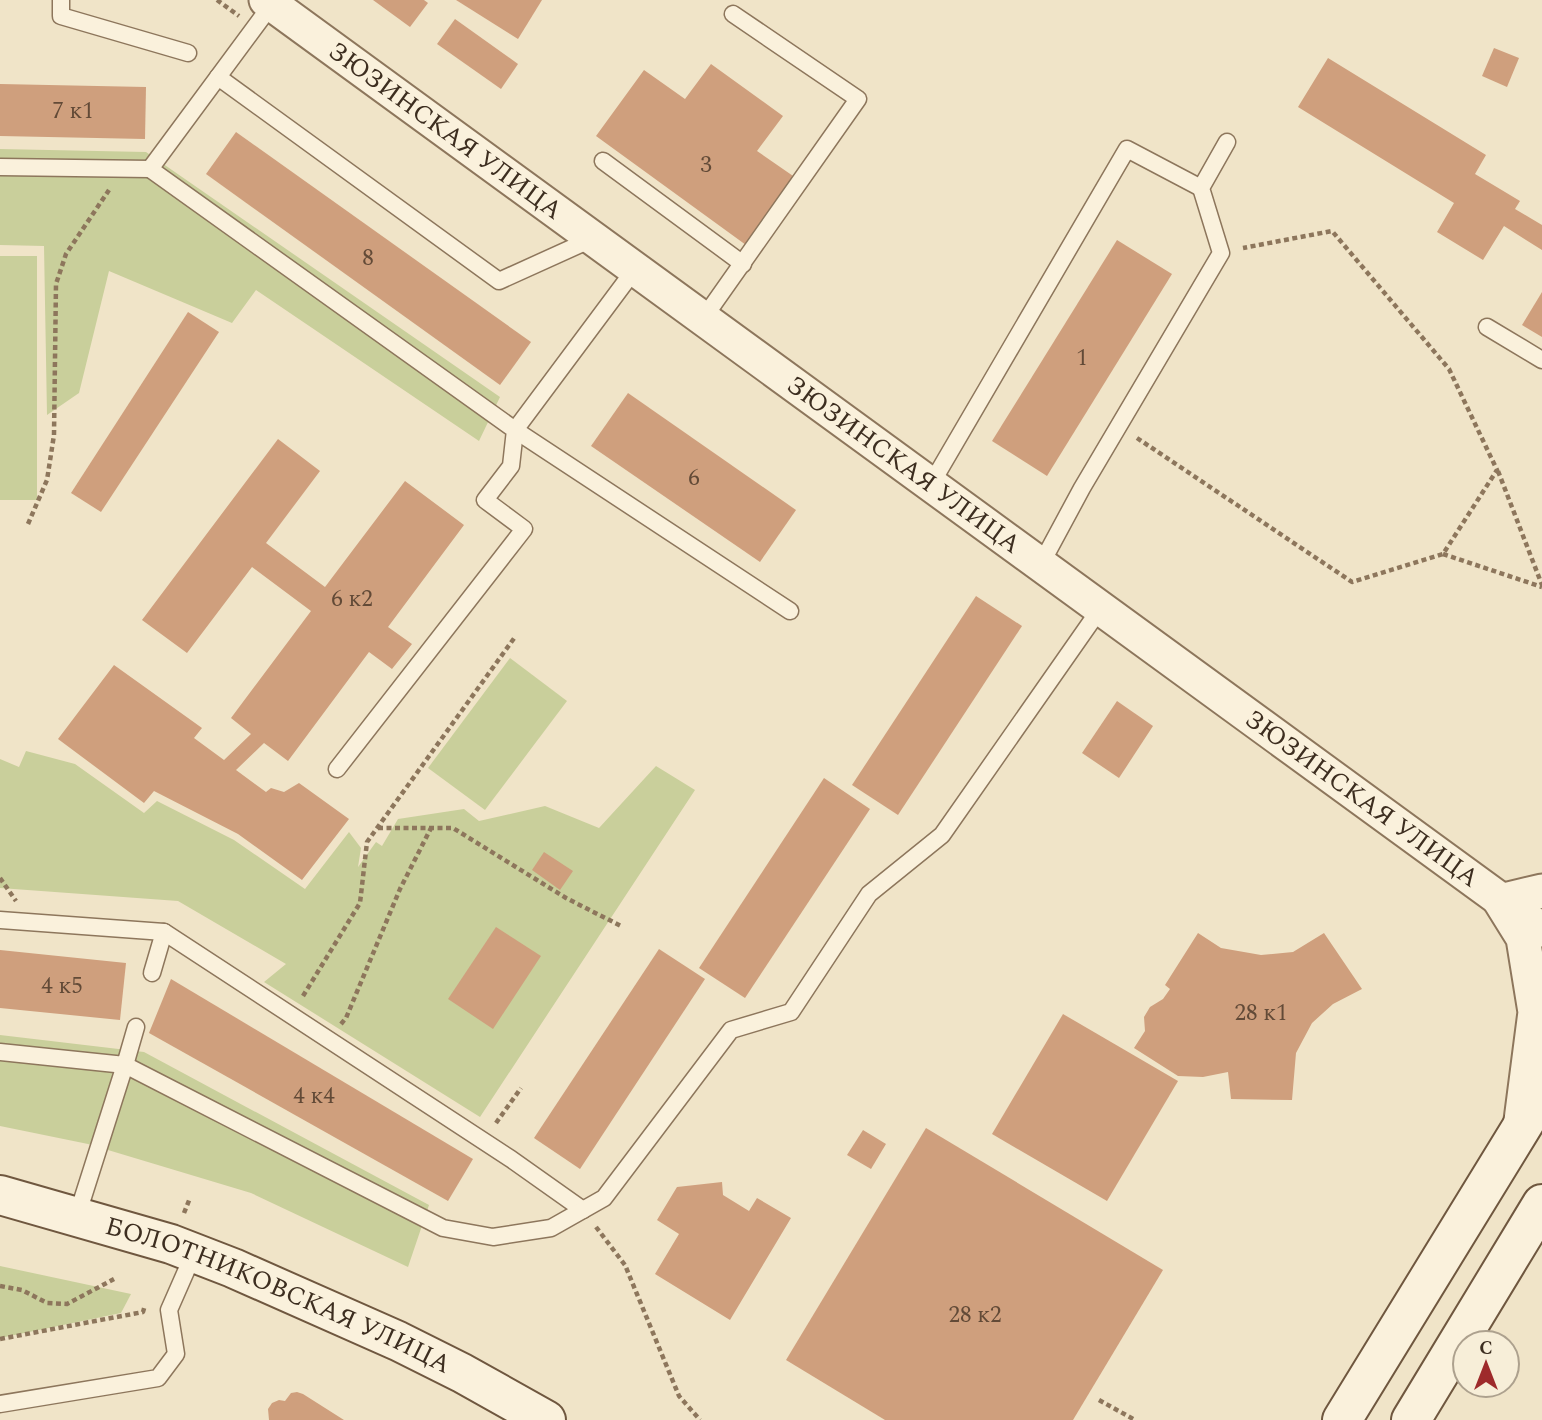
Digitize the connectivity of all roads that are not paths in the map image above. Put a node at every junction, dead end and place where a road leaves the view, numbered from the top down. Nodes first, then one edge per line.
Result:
1 (61, 0) edge
2 (270, 2) edge
3 (733, 15) dead end
4 (188, 53) dead end
5 (218, 77) junction
6 (1227, 142) dead end
7 (603, 161) dead end
8 (0, 167) edge
9 (150, 169) junction
10 (1201, 188) junction
11 (594, 238) junction
12 (743, 264) junction
13 (635, 269) junction
14 (703, 319) junction
15 (1487, 327) dead end
16 (1542, 360) edge
17 (515, 430) junction
18 (930, 486) junction
19 (1040, 566) junction
20 (1100, 609) junction
21 (790, 611) dead end
22 (337, 769) dead end
23 (1542, 891) edge
24 (1500, 901) junction
25 (0, 920) edge
26 (1542, 930) edge
27 (164, 932) junction
28 (152, 973) dead end
29 (136, 1027) dead end
30 (0, 1052) edge
31 (125, 1065) junction
32 (1542, 1094) edge
33 (1520, 1130) junction
34 (0, 1195) edge
35 (1542, 1204) edge
36 (583, 1210) junction
37 (77, 1216) junction
38 (194, 1253) junction
39 (0, 1404) edge
40 (546, 1420) edge
41 (1342, 1420) edge
42 (1411, 1420) edge

1 - 4 lane
2 - 5 lane
2 - 11 street, ЗЮЗИНСКАЯ УЛИЦА
3 - 12 lane
5 - 9 lane
5 - 11 lane
6 - 10 lane
7 - 12 lane
8 - 9 lane
9 - 17 lane
10 - 18 lane
10 - 19 lane
11 - 13 street, ЗЮЗИНСКАЯ УЛИЦА
12 - 14 lane
13 - 14 street, ЗЮЗИНСКАЯ УЛИЦА
13 - 17 lane
14 - 18 street, ЗЮЗИНСКАЯ УЛИЦА
15 - 16 lane
17 - 21 lane
17 - 22 lane
18 - 19 street, ЗЮЗИНСКАЯ УЛИЦА
19 - 20 street, ЗЮЗИНСКАЯ УЛИЦА
20 - 24 street, ЗЮЗИНСКАЯ УЛИЦА
20 - 36 lane
23 - 24 street
24 - 26 street, ЗЮЗИНСКАЯ УЛИЦА
24 - 33 street
25 - 27 lane
27 - 28 lane
27 - 36 lane
29 - 31 lane
30 - 31 lane
31 - 36 lane
31 - 37 lane
32 - 33 main road
33 - 41 main road
34 - 37 main road, БОЛОТНИКОВСКАЯ УЛИЦА
35 - 42 main road
37 - 38 main road, БОЛОТНИКОВСКАЯ УЛИЦА
38 - 39 lane
38 - 40 main road, БОЛОТНИКОВСКАЯ УЛИЦА

